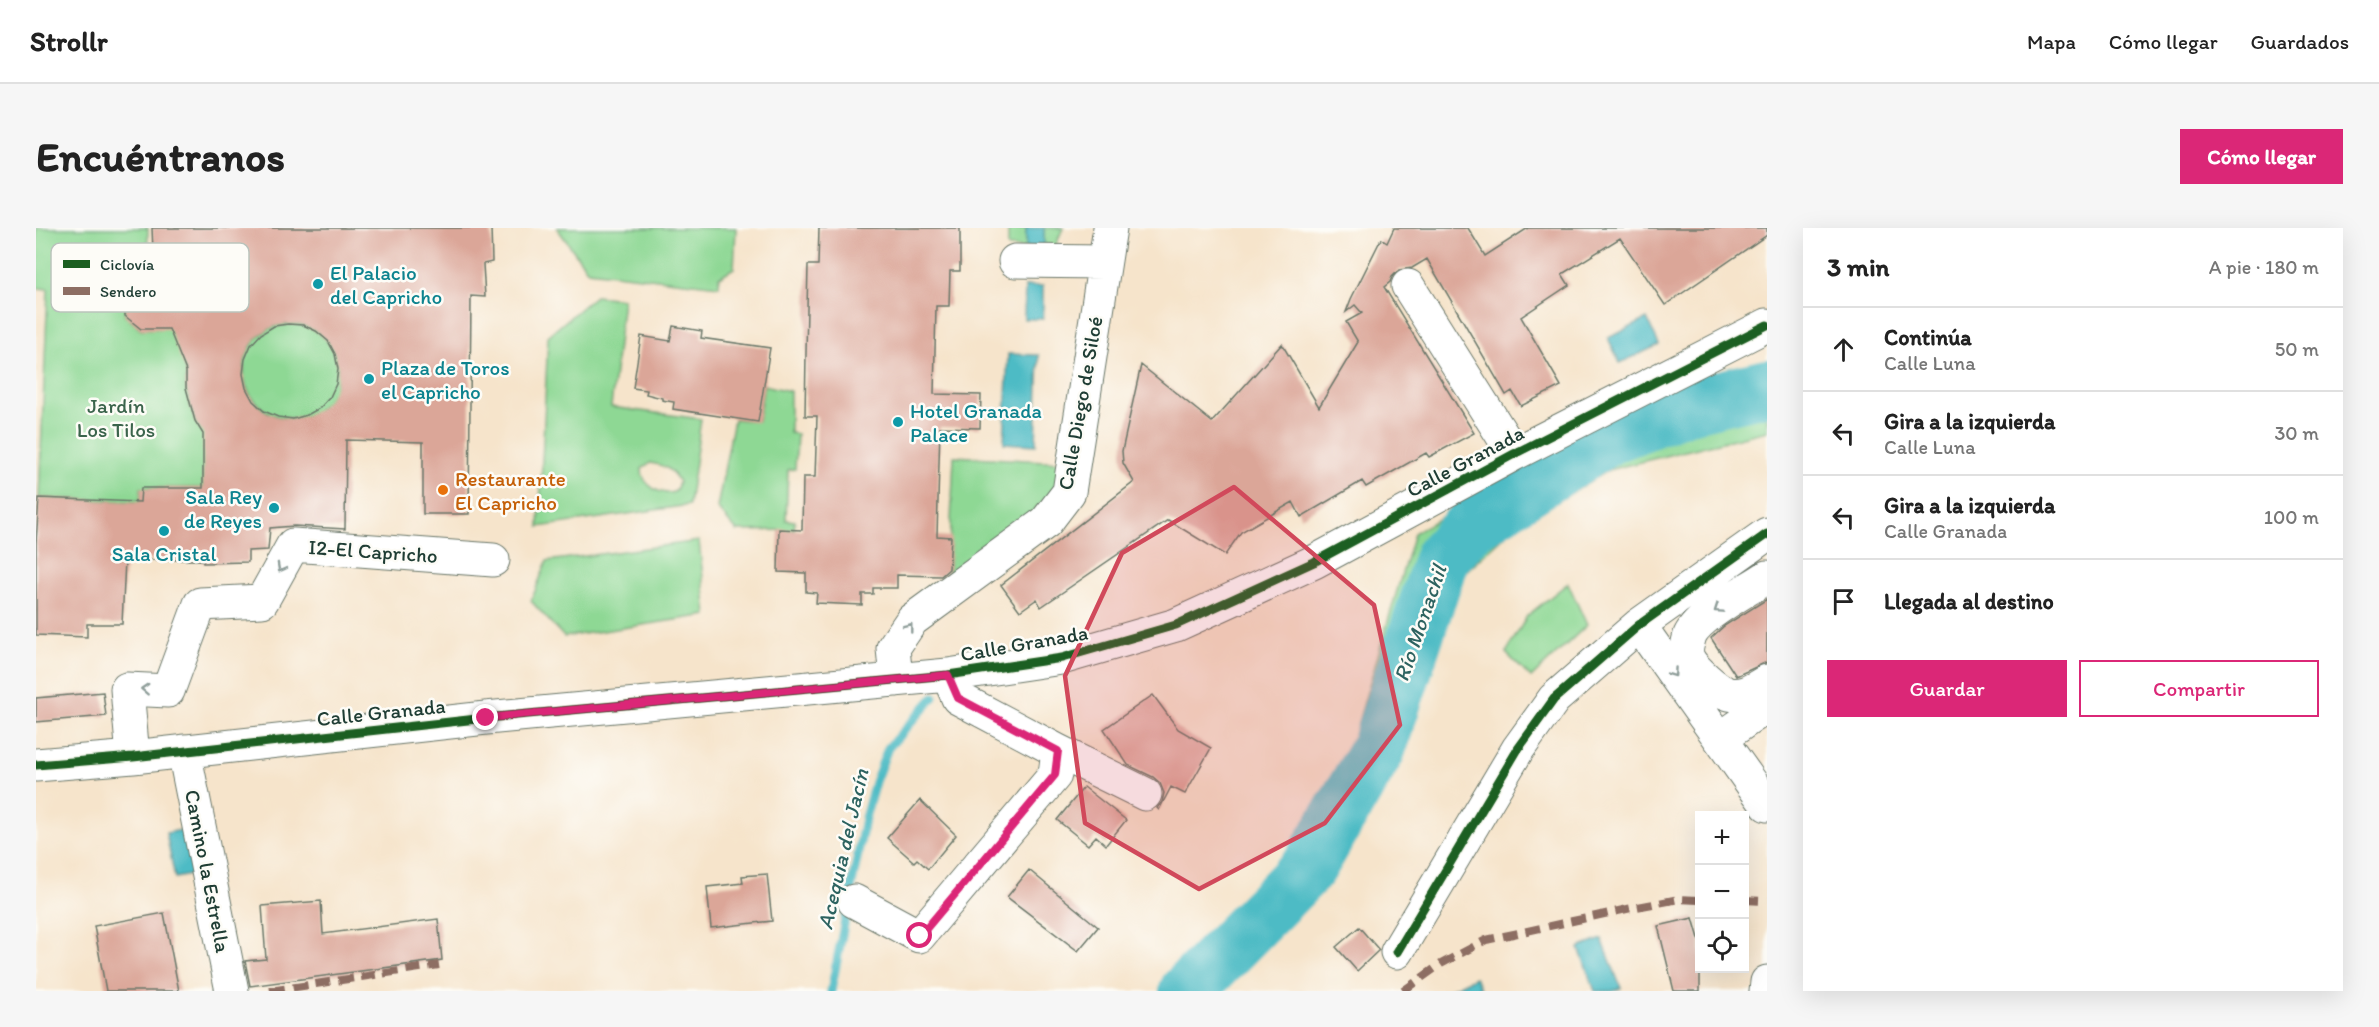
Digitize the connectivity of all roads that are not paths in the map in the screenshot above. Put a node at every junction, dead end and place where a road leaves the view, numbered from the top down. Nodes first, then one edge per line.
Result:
1 (1110, 228) edge
2 (1015, 261) dead end
3 (1104, 262) junction
4 (1408, 286) dead end
5 (1767, 325) edge
6 (1514, 454) junction
7 (1767, 534) edge
8 (494, 560) dead end
9 (1767, 577) edge
10 (1639, 625) junction
11 (948, 675) junction
12 (896, 680) junction
13 (1767, 681) edge
14 (1767, 706) edge
15 (1720, 740) junction
16 (184, 751) junction
17 (1058, 751) junction
18 (133, 757) junction
19 (36, 765) edge
20 (1145, 794) dead end
21 (1767, 805) edge
22 (854, 901) dead end
23 (1397, 952) dead end
24 (1767, 982) edge
25 (232, 991) edge
26 (1766, 991) edge

1 - 3 street, Calle Diego de Siloé
2 - 3 street
12 -> 3 street, Calle Diego de Siloé
4 - 6 street, Calle Granada
5 - 6 street, Calle Granada
6 - 11 street, Calle Granada
7 - 10 street
8 -> 18 street, I2-El Capricho
9 -> 13 street
10 -> 15 street
10 - 23 street
11 - 12 street, Calle Granada
11 - 17 street
12 - 16 street, Calle Granada
14 - 15 street
15 - 21 street
16 - 18 street, Calle Granada
16 - 25 street, Camino la Estrella
17 - 20 street
17 - 22 street
18 - 19 street, Calle Granada
24 - 26 street

